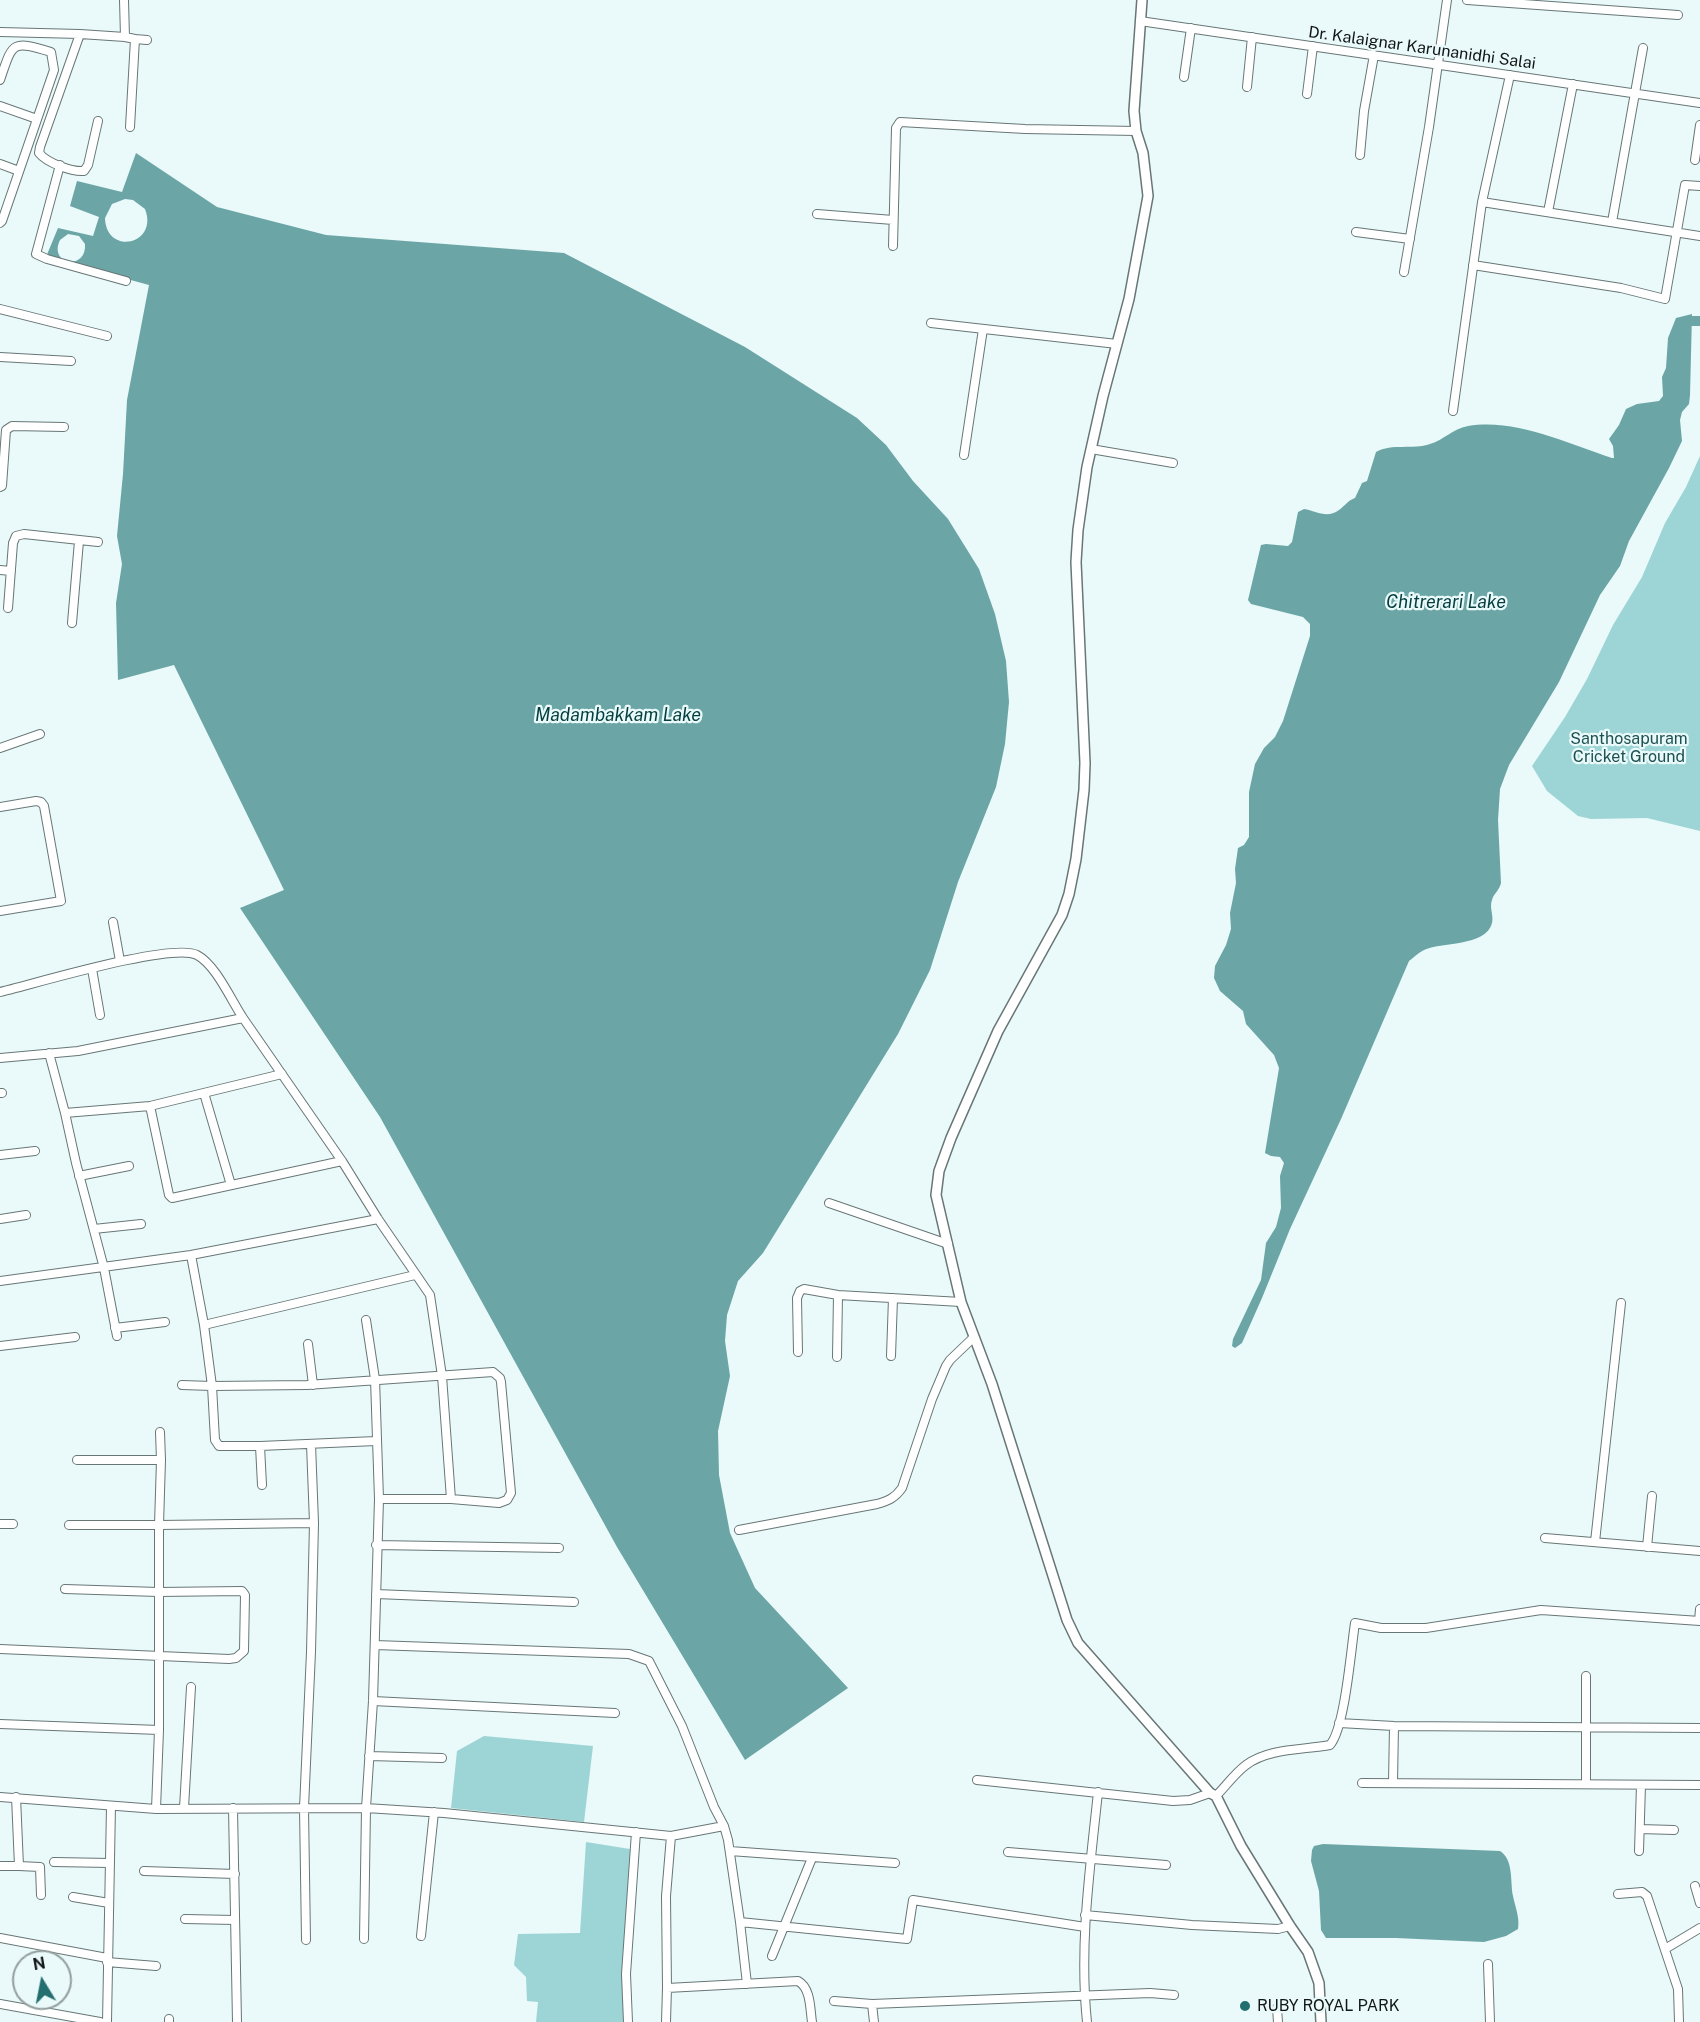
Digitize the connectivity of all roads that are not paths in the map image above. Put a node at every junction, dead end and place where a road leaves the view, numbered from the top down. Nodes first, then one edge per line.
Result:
1 (124, 0) edge
2 (1142, 0) edge
3 (1447, 0) edge
4 (1467, 0) edge
5 (1678, 15) dead end
6 (1140, 21) junction
7 (1191, 28) junction
8 (0, 32) edge
9 (80, 34) junction
10 (124, 37) junction
11 (1252, 37) junction
12 (135, 39) junction
13 (147, 40) dead end
14 (1313, 46) junction
15 (1643, 48) dead end
16 (1374, 55) junction
17 (1437, 64) junction
18 (1510, 75) junction
19 (1184, 77) dead end
20 (0, 80) edge
21 (1573, 84) junction
22 (1247, 87) dead end
23 (1636, 93) junction
24 (1307, 94) dead end
25 (1700, 103) edge
26 (0, 106) edge
27 (37, 119) junction
28 (98, 121) dead end
29 (1700, 124) edge
30 (130, 127) dead end
31 (1136, 131) junction
32 (1360, 155) dead end
33 (1695, 160) dead end
34 (0, 164) edge
35 (60, 165) junction
36 (19, 171) junction
37 (1700, 186) edge
38 (1482, 202) junction
39 (1548, 212) junction
40 (817, 214) dead end
41 (893, 220) junction
42 (1612, 222) junction
43 (0, 223) edge
44 (1356, 232) dead end
45 (1676, 233) junction
46 (1700, 237) edge
47 (1410, 239) junction
48 (893, 246) dead end
49 (1473, 265) junction
50 (1404, 272) dead end
51 (126, 281) dead end
52 (0, 309) edge
53 (931, 323) dead end
54 (982, 329) junction
55 (107, 336) dead end
56 (1117, 344) junction
57 (0, 357) edge
58 (71, 361) dead end
59 (1453, 411) dead end
60 (64, 427) dead end
61 (1091, 449) junction
62 (964, 455) dead end
63 (1173, 463) dead end
64 (0, 487) edge
65 (79, 540) junction
66 (98, 542) dead end
67 (0, 570) edge
68 (11, 571) junction
69 (8, 608) dead end
70 (72, 623) dead end
71 (40, 734) dead end
72 (0, 748) edge
73 (0, 807) edge
74 (0, 911) edge
75 (113, 922) dead end
76 (120, 961) junction
77 (92, 969) junction
78 (0, 992) edge
79 (100, 1015) dead end
80 (243, 1018) junction
81 (49, 1053) junction
82 (0, 1058) edge
83 (282, 1074) junction
84 (204, 1093) junction
85 (150, 1106) junction
86 (65, 1113) junction
87 (35, 1151) dead end
88 (0, 1155) edge
89 (342, 1161) junction
90 (129, 1166) dead end
91 (79, 1176) junction
92 (231, 1185) junction
93 (829, 1203) dead end
94 (26, 1215) dead end
95 (0, 1219) edge
96 (378, 1219) junction
97 (141, 1224) dead end
98 (94, 1229) junction
99 (948, 1244) junction
100 (191, 1255) junction
101 (104, 1268) junction
102 (415, 1275) junction
103 (0, 1281) edge
104 (838, 1295) junction
105 (893, 1298) junction
106 (961, 1302) junction
107 (1621, 1303) dead end
108 (366, 1320) dead end
109 (165, 1322) dead end
110 (204, 1325) junction
111 (75, 1337) dead end
112 (973, 1338) junction
113 (308, 1344) dead end
114 (0, 1346) edge
115 (798, 1353) dead end
116 (891, 1356) dead end
117 (837, 1357) dead end
118 (442, 1376) junction
119 (375, 1379) junction
120 (182, 1385) dead end
121 (313, 1385) junction
122 (212, 1386) junction
123 (160, 1432) dead end
124 (376, 1441) junction
125 (311, 1444) junction
126 (260, 1446) junction
127 (77, 1460) dead end
128 (161, 1460) junction
129 (262, 1485) dead end
130 (1652, 1496) dead end
131 (379, 1499) junction
132 (451, 1499) junction
133 (314, 1523) junction
134 (0, 1524) edge
135 (13, 1524) dead end
136 (69, 1525) dead end
137 (159, 1525) junction
138 (739, 1530) dead end
139 (1545, 1538) dead end
140 (1595, 1542) junction
141 (376, 1545) junction
142 (1647, 1546) junction
143 (559, 1548) dead end
144 (1700, 1551) edge
145 (65, 1589) dead end
146 (158, 1592) junction
147 (376, 1594) junction
148 (574, 1602) dead end
149 (1700, 1609) edge
150 (1699, 1621) edge
151 (375, 1645) junction
152 (0, 1649) edge
153 (158, 1656) junction
154 (1587, 1676) dead end
155 (191, 1687) dead end
156 (373, 1701) junction
157 (615, 1713) dead end
158 (1339, 1723) junction
159 (0, 1724) edge
160 (1394, 1726) junction
161 (1587, 1728) junction
162 (1700, 1728) edge
163 (159, 1730) junction
164 (369, 1756) junction
165 (442, 1758) dead end
166 (977, 1780) dead end
167 (1362, 1783) dead end
168 (1393, 1783) junction
169 (1586, 1785) junction
170 (1641, 1785) junction
171 (1700, 1785) edge
172 (1098, 1792) junction
173 (1213, 1795) junction
174 (0, 1797) edge
175 (16, 1797) junction
176 (111, 1806) junction
177 (184, 1808) junction
178 (233, 1808) junction
179 (304, 1808) junction
180 (366, 1808) junction
181 (156, 1809) junction
182 (434, 1812) junction
183 (724, 1826) junction
184 (1640, 1829) junction
185 (1674, 1830) dead end
186 (636, 1833) junction
187 (671, 1836) junction
188 (730, 1851) junction
189 (1639, 1851) dead end
190 (1008, 1852) dead end
191 (812, 1858) junction
192 (1091, 1859) junction
193 (54, 1862) dead end
194 (110, 1863) junction
195 (895, 1863) dead end
196 (1166, 1865) dead end
197 (0, 1866) edge
198 (20, 1866) junction
199 (144, 1871) dead end
200 (234, 1874) junction
201 (1695, 1886) dead end
202 (1618, 1893) dead end
203 (41, 1895) dead end
204 (73, 1898) dead end
205 (108, 1903) junction
206 (1700, 1904) edge
207 (1085, 1915) junction
208 (185, 1919) dead end
209 (235, 1920) junction
210 (740, 1922) junction
211 (783, 1926) junction
212 (1290, 1926) junction
213 (1084, 1927) junction
214 (1700, 1928) edge
215 (421, 1936) dead end
216 (0, 1938) edge
217 (364, 1939) dead end
218 (306, 1940) dead end
219 (1665, 1949) junction
220 (772, 1956) dead end
221 (107, 1960) junction
222 (1488, 1964) dead end
223 (156, 1966) dead end
224 (747, 1984) junction
225 (667, 1988) junction
226 (1084, 1995) junction
227 (1174, 1995) dead end
228 (834, 2001) dead end
229 (0, 2004) edge
230 (872, 2004) junction
231 (1277, 2008) dead end
232 (100, 2022) edge
233 (107, 2022) edge
234 (237, 2022) edge
235 (628, 2022) edge
236 (666, 2022) edge
237 (812, 2022) edge
238 (874, 2022) edge
239 (1087, 2022) edge
240 (1278, 2022) edge
241 (1321, 2022) edge
242 (1490, 2022) edge
243 (1679, 2022) edge

1 - 10 street
2 - 6 street
3 - 17 street
4 - 5 street
6 - 7 street, Dr. Kalaignar Karunanidhi Salai
6 - 31 street
7 - 11 street, Dr. Kalaignar Karunanidhi Salai
7 - 19 street
8 - 9 street
9 - 10 street
9 - 35 street
10 - 12 street
11 - 14 street, Dr. Kalaignar Karunanidhi Salai
11 - 22 street
12 - 13 street
12 - 30 street
14 - 16 street, Dr. Kalaignar Karunanidhi Salai
14 - 24 street
15 - 23 street
16 - 17 street, Dr. Kalaignar Karunanidhi Salai
16 - 32 street
17 - 18 street, Dr. Kalaignar Karunanidhi Salai
17 - 47 street
18 - 21 street, Dr. Kalaignar Karunanidhi Salai
18 - 38 street
20 - 27 street
21 - 23 street, Dr. Kalaignar Karunanidhi Salai
21 - 39 street
23 - 25 street, Dr. Kalaignar Karunanidhi Salai
23 - 42 street
26 - 27 street
27 - 36 street
28 - 35 street
29 - 33 street
31 - 41 street
31 - 56 street
34 - 36 street
35 - 51 street
36 - 43 street
37 - 45 street
38 - 39 street
38 - 49 street
39 - 42 street
40 - 41 street
41 - 48 street
42 - 45 street
44 - 47 street
45 - 46 street
45 - 49 street
47 - 50 street
49 - 59 street
52 - 55 street
53 - 54 street
54 - 56 street
54 - 62 street
56 - 61 street
57 - 58 street
60 - 64 street
61 - 63 street
61 - 99 street
65 - 66 street
65 - 68 street
65 - 70 street
67 - 68 street
68 - 69 street
71 - 72 street
73 - 74 street
75 - 76 street
76 - 77 street
76 - 80 street
77 - 78 street
77 - 79 street
80 - 81 street
80 - 83 street
81 - 82 street
81 - 86 street
83 - 84 street
83 - 89 street
84 - 85 street
84 - 92 street
85 - 86 street
85 - 92 street
86 - 91 street
87 - 88 street
89 - 92 street
89 - 96 street
90 - 91 street
91 - 98 street
93 - 99 street
94 - 95 street
96 - 100 street
96 - 102 street
97 - 98 street
98 - 101 street
99 - 106 street
100 - 101 street
100 - 110 street
101 - 103 street
101 - 109 street
102 - 110 street
102 - 118 street
104 - 105 street
104 - 115 street
104 - 117 street
105 - 106 street
105 - 116 street
106 - 112 street
107 - 140 street
108 - 119 street
110 - 122 street
111 - 114 street
112 - 138 street
112 - 173 street
113 - 121 street
118 - 119 street
118 - 132 street
118 - 132 street
119 - 121 street
119 - 124 street
120 - 122 street
121 - 122 street
122 - 126 street
123 - 128 street
124 - 125 street
124 - 131 street
125 - 126 street
125 - 133 street
126 - 129 street
127 - 128 street
128 - 137 street
130 - 142 street
131 - 132 street
131 - 141 street
133 - 137 street
133 - 179 street
134 - 135 street
136 - 137 street
137 - 146 street
139 - 140 street
140 - 142 street
141 - 143 street
141 - 147 street
142 - 144 street
145 - 146 street
146 - 153 street
146 - 153 street
147 - 148 street
147 - 151 street
149 - 150 street
150 - 158 street
151 - 156 street
151 - 183 street
152 - 153 street
153 - 163 street
154 - 161 street
155 - 177 street
156 - 157 street
156 - 164 street
158 - 160 street
158 - 173 street
159 - 163 street
160 - 161 street
160 - 168 street
161 - 162 street
161 - 169 street
163 - 181 street
164 - 165 street
164 - 180 street
166 - 172 street
167 - 168 street
168 - 169 street
169 - 170 street
170 - 171 street
170 - 184 street
172 - 173 street
172 - 192 street
173 - 212 street
174 - 175 street
175 - 176 street
175 - 198 street
176 - 181 street
176 - 194 street
177 - 178 street
177 - 181 street
178 - 179 street
178 - 200 street
179 - 180 street
179 - 218 street
180 - 182 street
180 - 217 street
182 - 186 street
182 - 215 street
183 - 187 street
183 - 188 street
184 - 185 street
184 - 189 street
186 - 187 street
186 - 235 street
187 - 225 street
188 - 191 street
188 - 210 street
190 - 192 street
191 - 195 street
191 - 211 street
192 - 196 street
192 - 207 street
193 - 194 street
194 - 205 street
197 - 198 street
198 - 203 street
199 - 200 street
200 - 209 street
201 - 206 street
202 - 219 street
204 - 205 street
205 - 221 street
207 - 212 street
207 - 213 street
208 - 209 street
209 - 234 street
210 - 211 street
210 - 224 street
211 - 213 street
211 - 220 street
212 - 241 street
213 - 226 street
214 - 219 street
216 - 221 street
219 - 243 street
221 - 223 street
221 - 233 street
222 - 242 street
224 - 225 street
224 - 237 street
225 - 236 street
226 - 227 street
226 - 230 street
226 - 239 street
228 - 230 street
229 - 232 street
230 - 238 street
231 - 240 street

